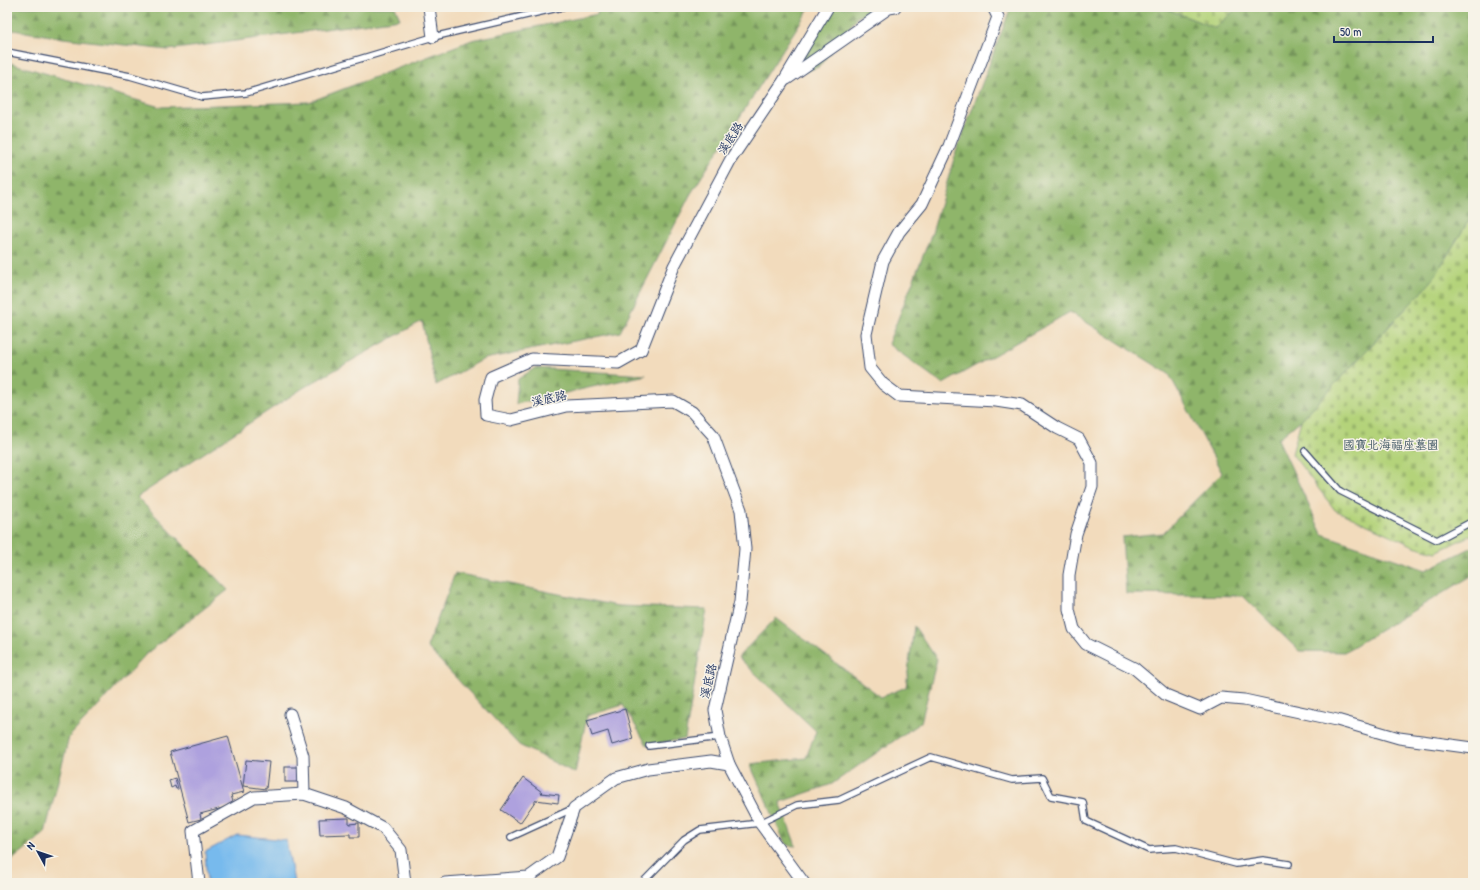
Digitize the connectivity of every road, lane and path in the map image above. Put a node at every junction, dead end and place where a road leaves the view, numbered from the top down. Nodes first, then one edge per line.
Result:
1 (429, 7) edge
2 (562, 7) edge
3 (828, 7) edge
4 (895, 7) edge
5 (993, 7) edge
6 (433, 37) junction
7 (7, 52) edge
8 (783, 82) junction
9 (1305, 451) dead end
10 (1473, 521) edge
11 (290, 714) dead end
12 (720, 736) junction
13 (648, 746) dead end
14 (1473, 748) edge
15 (729, 764) junction
16 (304, 794) junction
17 (574, 808) junction
18 (760, 823) junction
19 (511, 837) dead end
20 (1290, 864) dead end
21 (199, 883) edge
22 (405, 883) edge
23 (445, 883) edge
24 (642, 883) edge
25 (804, 883) edge

1 - 6 street
2 - 6 lane
3 - 8 street, 溪底路
4 - 8 street
5 - 14 street
6 - 7 lane
8 - 12 street, 溪底路
9 - 10 lane
11 - 16 street
12 - 13 lane
12 - 15 street, 溪底路
15 - 17 street
15 - 18 street, 溪底路
16 - 21 street
16 - 22 street
17 - 19 lane
17 - 23 street
18 - 20 lane
18 - 24 lane
18 - 25 street, 溪底路

